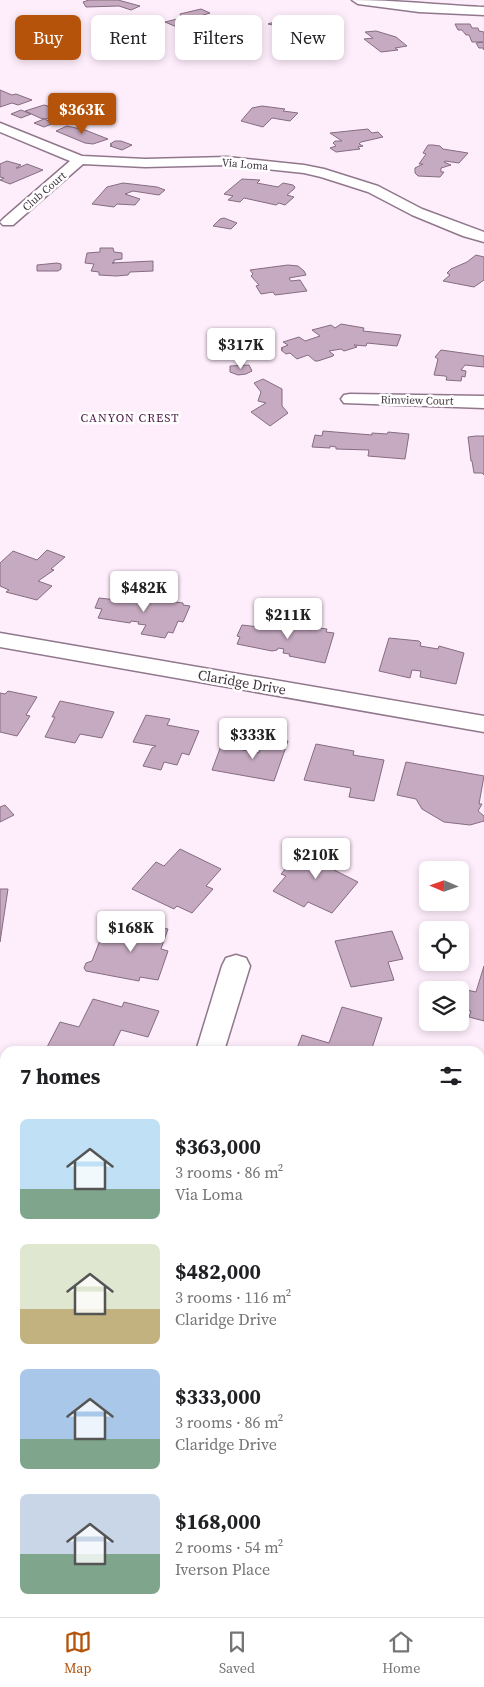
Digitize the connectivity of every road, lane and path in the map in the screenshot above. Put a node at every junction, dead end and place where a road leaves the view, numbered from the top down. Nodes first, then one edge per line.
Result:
1 (358, 0) edge
2 (484, 11) edge
3 (0, 127) edge
4 (80, 160) junction
5 (8, 222) dead end
6 (484, 237) edge
7 (350, 398) dead end
8 (484, 402) edge
9 (0, 640) edge
10 (484, 724) edge
11 (236, 966) dead end
12 (212, 1046) edge

1 - 2 street
3 - 4 street, Via Loma
4 - 5 street, Club Court
4 - 6 street, Via Loma
7 - 8 street, Rimview Court
9 - 10 street, Claridge Drive
11 - 12 street

